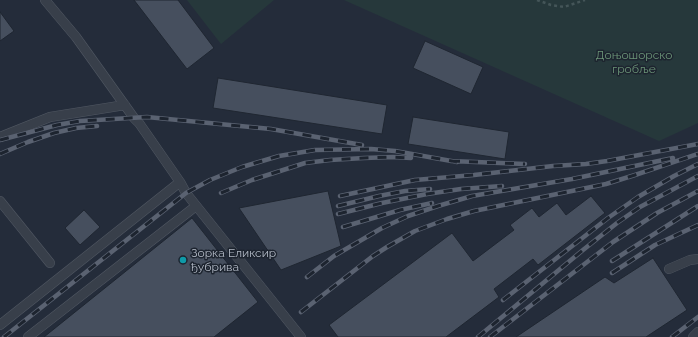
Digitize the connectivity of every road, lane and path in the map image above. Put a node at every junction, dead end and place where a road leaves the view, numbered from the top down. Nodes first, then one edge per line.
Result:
1 (537, 0) edge
2 (585, 0) edge
3 (49, 1) edge
4 (125, 105) junction
5 (0, 137) edge
6 (180, 182) junction
7 (0, 201) edge
8 (196, 206) junction
9 (698, 259) edge
10 (50, 263) dead end
11 (669, 269) dead end
12 (0, 325) edge
13 (698, 332) edge
14 (28, 337) edge
15 (301, 337) edge
16 (693, 337) edge

1 - 2 path
3 - 4 lane
4 - 5 lane
4 - 6 lane
6 - 8 lane
6 - 12 lane
7 - 10 lane
8 - 14 lane
8 - 15 lane
9 - 11 lane
13 - 16 lane

